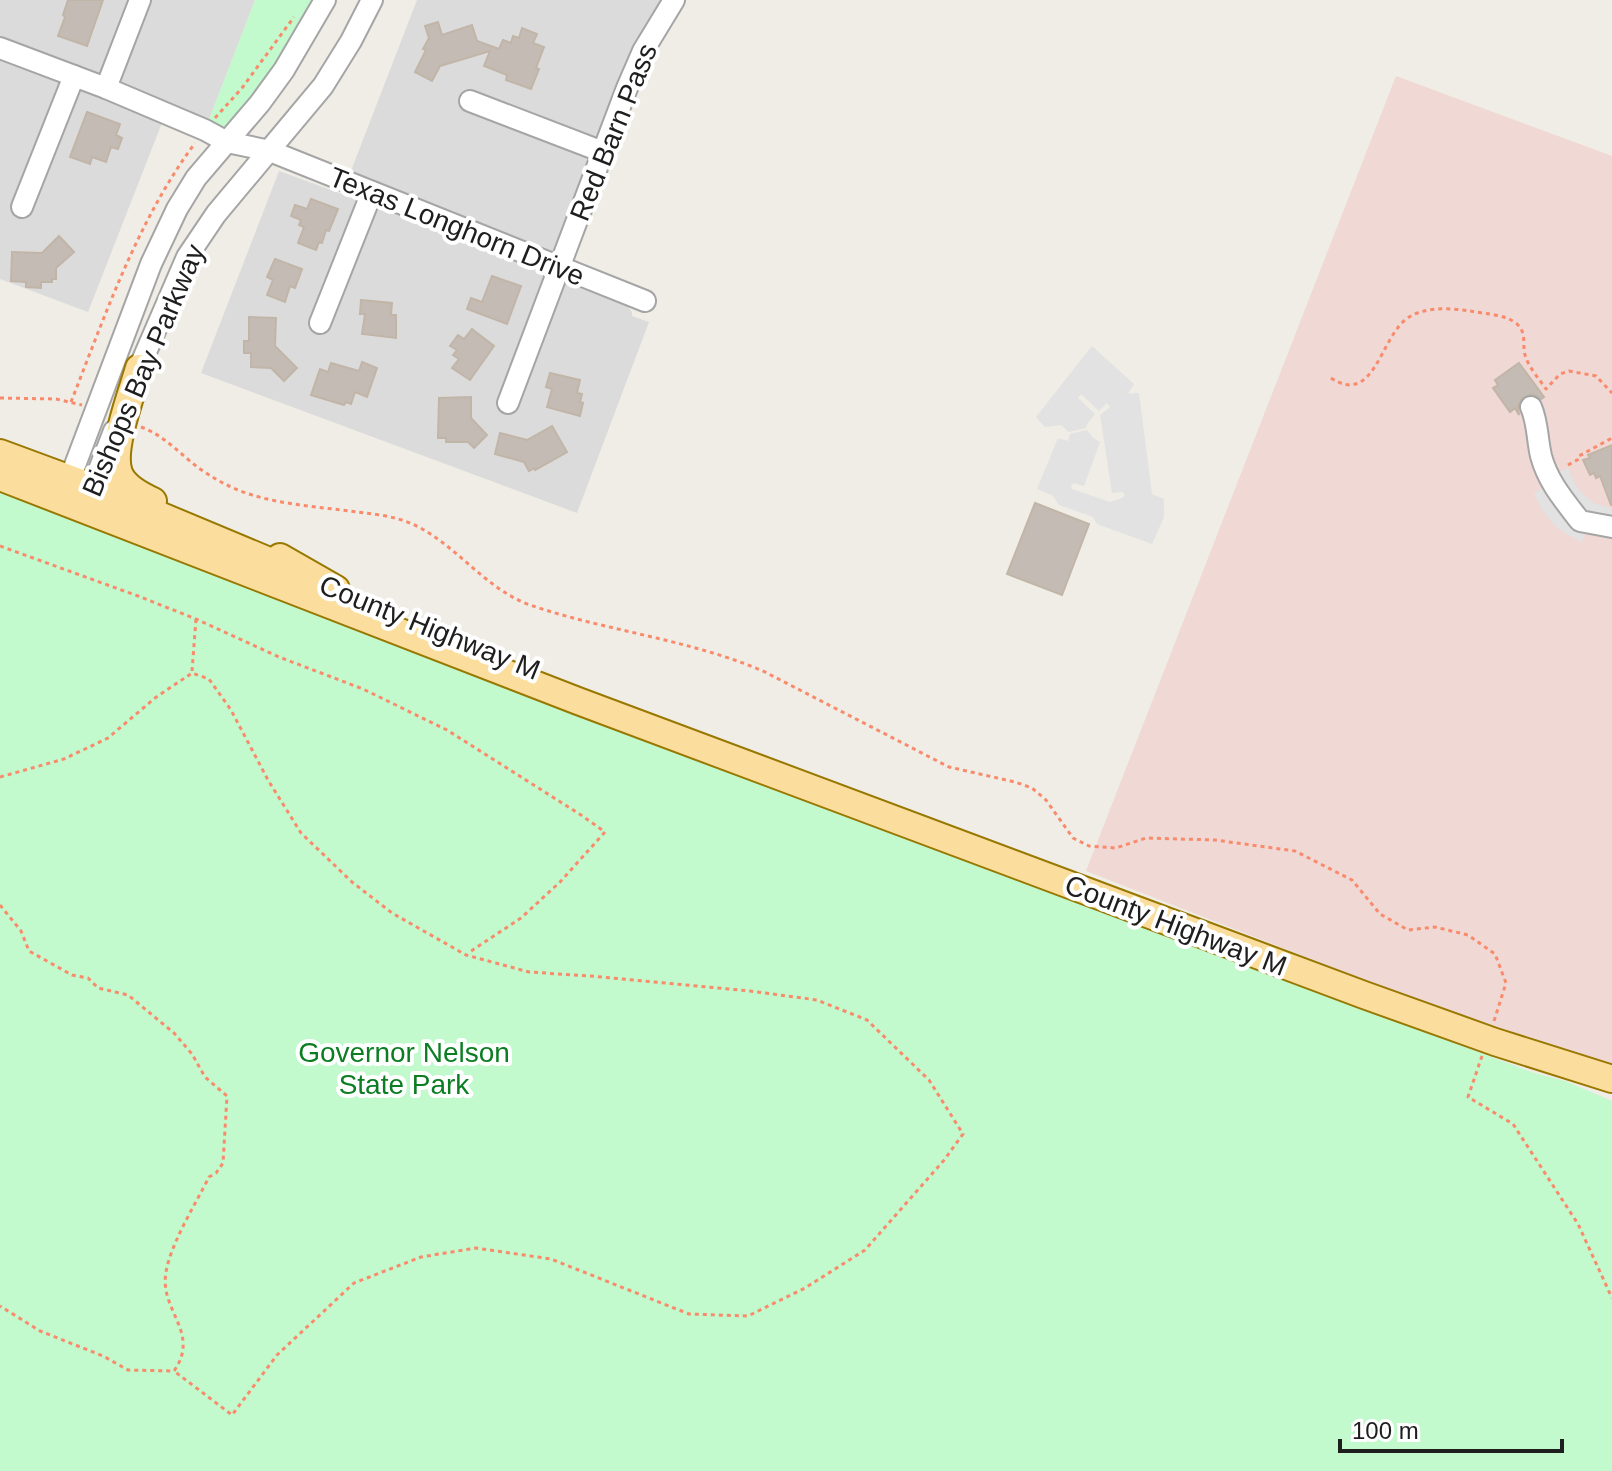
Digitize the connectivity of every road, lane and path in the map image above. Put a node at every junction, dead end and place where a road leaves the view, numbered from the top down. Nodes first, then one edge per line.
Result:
1 (140, 0) edge
2 (325, 0) edge
3 (372, 0) edge
4 (674, 0) edge
5 (0, 48) edge
6 (74, 76) junction
7 (106, 88) junction
8 (470, 101) dead end
9 (227, 142) junction
10 (270, 151) junction
11 (603, 152) junction
12 (372, 192) junction
13 (22, 207) dead end
14 (559, 268) junction
15 (645, 301) dead end
16 (320, 323) dead end
17 (139, 368) junction
18 (1331, 378) dead end
19 (1612, 393) edge
20 (0, 398) edge
21 (508, 403) dead end
22 (1531, 407) dead end
23 (96, 409) junction
24 (124, 420) junction
25 (1612, 438) edge
26 (0, 453) edge
27 (1568, 465) dead end
28 (0, 477) edge
29 (77, 494) junction
30 (1612, 527) edge
31 (0, 546) edge
32 (336, 589) junction
33 (196, 619) junction
34 (192, 673) junction
35 (0, 777) edge
36 (858, 805) junction
37 (0, 905) edge
38 (466, 955) junction
39 (1490, 1040) junction
40 (1612, 1079) edge
41 (1612, 1091) edge
42 (1612, 1298) edge
43 (0, 1306) edge
44 (174, 1371) junction

1 - 7 street
2 - 9 street, Bishops Bay Parkway
3 - 10 street, Bishops Bay Parkway
4 - 11 street, Red Barn Pass
5 - 6 street, Texas Longhorn Drive
6 - 7 street, Texas Longhorn Drive
6 - 13 street
7 - 9 street, Texas Longhorn Drive
8 - 11 street
9 - 10 street, Texas Longhorn Drive
9 - 23 street, Bishops Bay Parkway
10 - 12 street, Texas Longhorn Drive
10 - 17 street, Bishops Bay Parkway
11 - 14 street, Red Barn Pass
12 - 14 street, Texas Longhorn Drive
12 - 16 street
14 - 15 street, Texas Longhorn Drive
14 - 21 street, Red Barn Pass
17 - 24 main road
17 - 29 street, Bishops Bay Parkway
18 - 19 path
20 - 23 path
22 - 30 street
23 - 29 street, Bishops Bay Parkway
24 - 32 main road
24 - 39 path
25 - 27 path
26 - 29 main road, County Highway M
28 - 29 main road, County Highway M
29 - 32 main road, County Highway M
29 - 36 main road, County Highway M
31 - 33 path
32 - 36 main road, County Highway M
33 - 34 path
33 - 38 path
34 - 35 path
34 - 38 path
36 - 39 main road, County Highway M
37 - 44 path
38 - 44 path
39 - 40 main road, County Highway M
39 - 41 main road, County Highway M
39 - 42 path
43 - 44 path

